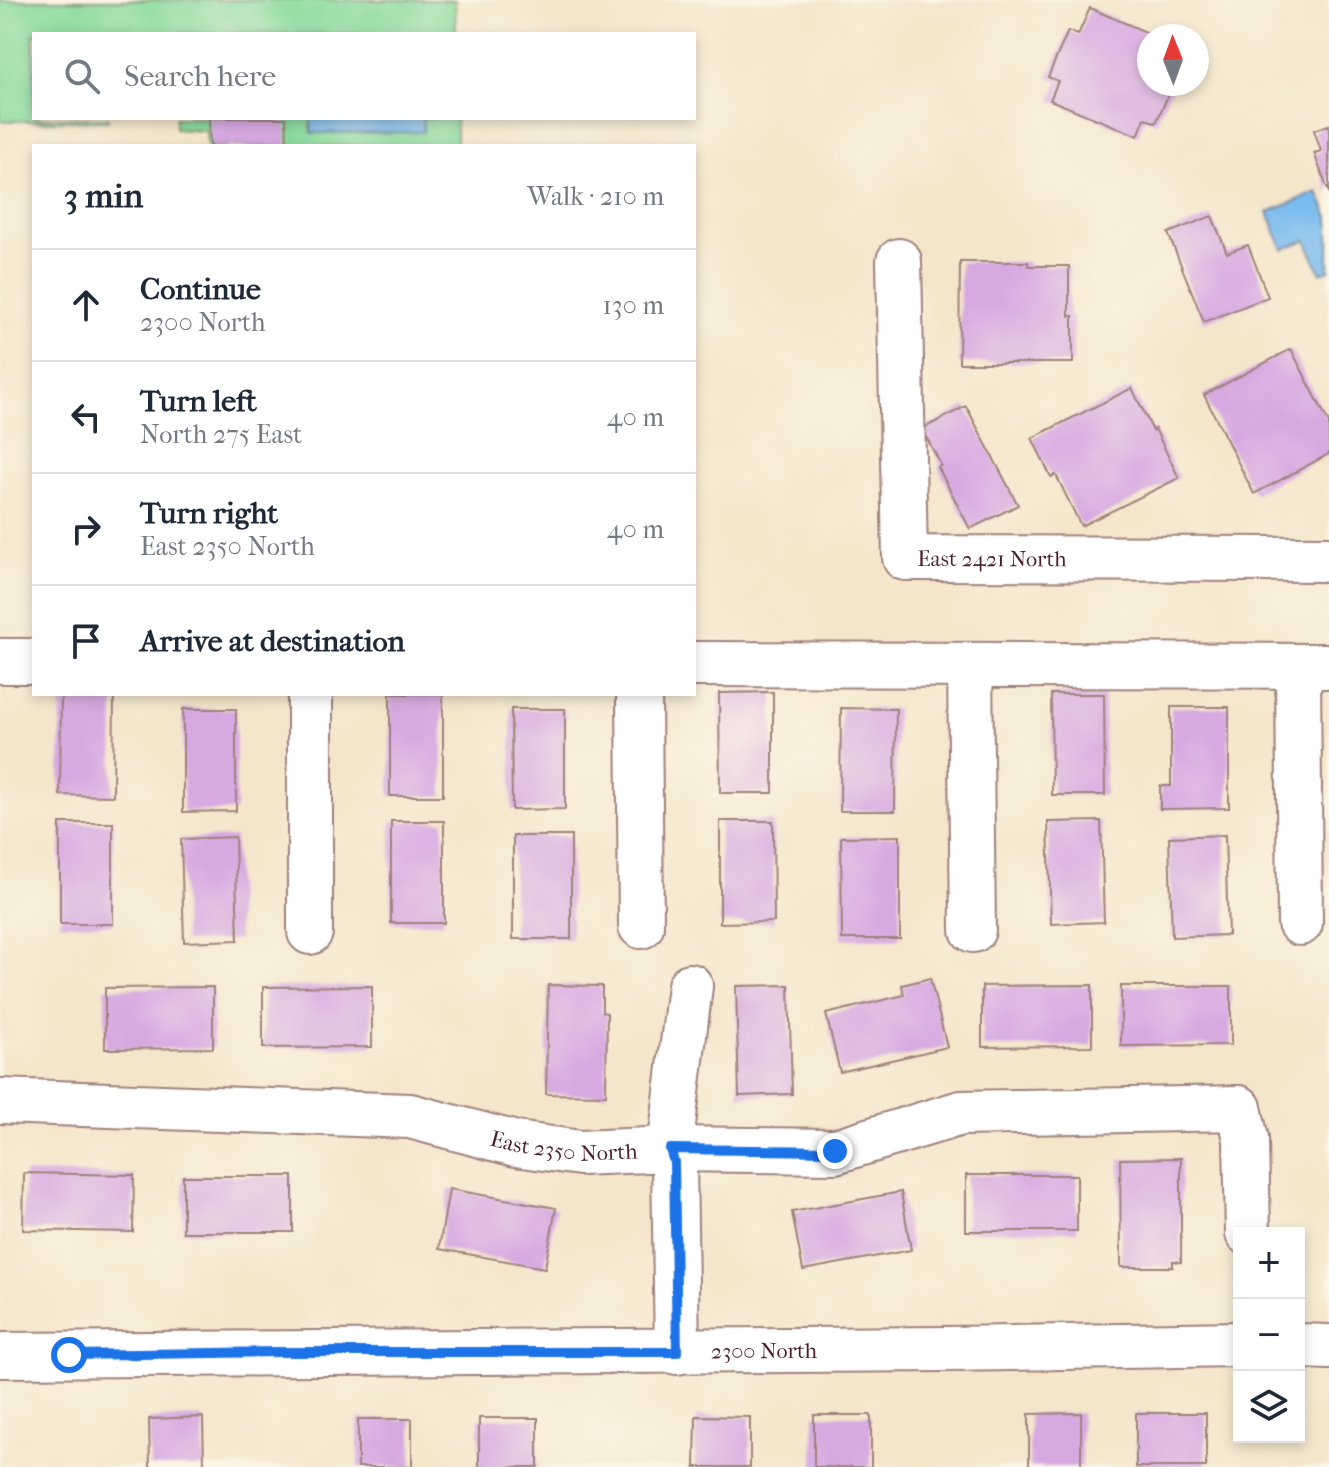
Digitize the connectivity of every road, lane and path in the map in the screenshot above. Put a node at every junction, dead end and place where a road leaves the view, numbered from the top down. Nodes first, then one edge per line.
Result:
1 (899, 261) dead end
2 (1329, 559) edge
3 (0, 661) edge
4 (32, 661) edge
5 (696, 664) edge
6 (970, 665) junction
7 (1313, 666) edge
8 (310, 696) edge
9 (639, 696) edge
10 (1300, 923) dead end
11 (641, 926) dead end
12 (973, 930) dead end
13 (310, 932) dead end
14 (690, 986) dead end
15 (0, 1101) edge
16 (670, 1149) junction
17 (1248, 1227) edge
18 (1233, 1344) edge
19 (1305, 1346) edge
20 (1329, 1347) edge
21 (677, 1352) junction
22 (0, 1355) edge

1 - 2 street, East 2421 North
3 - 4 street
5 - 6 street
6 - 7 street
6 - 12 street
7 - 10 street
8 - 13 street
9 - 11 street
14 - 16 street
15 - 16 street, East 2350 North
16 - 17 street, East 2350 North
16 - 21 street
18 - 21 street, 2300 North
19 - 20 street
21 - 22 street, 2300 North

